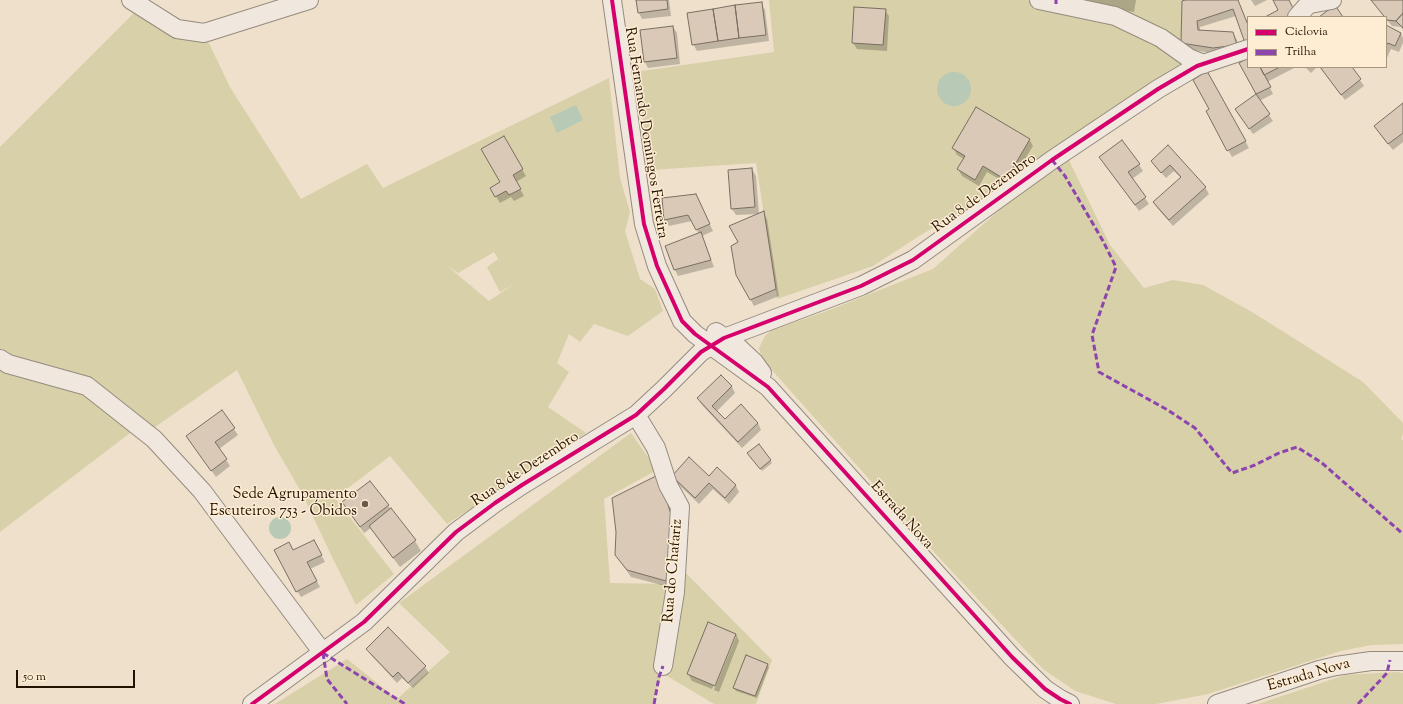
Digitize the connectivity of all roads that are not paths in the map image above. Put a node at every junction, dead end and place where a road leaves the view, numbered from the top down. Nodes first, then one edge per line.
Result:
1 (131, 0) edge
2 (309, 0) edge
3 (612, 0) edge
4 (1039, 0) edge
5 (1332, 0) edge
6 (1311, 2) edge
7 (1298, 16) edge
8 (1247, 49) edge
9 (1204, 64) junction
10 (718, 341) junction
11 (0, 359) edge
12 (636, 415) junction
13 (323, 653) junction
14 (1403, 661) edge
15 (663, 666) dead end
16 (252, 704) edge
17 (1070, 704) edge
18 (1217, 704) edge

1 - 2 street
3 - 10 street, Rua Fernando Domingos Ferreira
4 - 9 street
5 - 6 street
6 - 7 street
8 - 9 street, Rua 8 de Dezembro
9 - 10 street, Rua 8 de Dezembro
10 - 12 street, Rua 8 de Dezembro
10 - 17 street, Estrada Nova
11 - 13 street
12 - 13 street, Rua 8 de Dezembro
12 - 15 street, Rua do Chafariz
13 - 16 street
14 - 18 street, Estrada Nova

